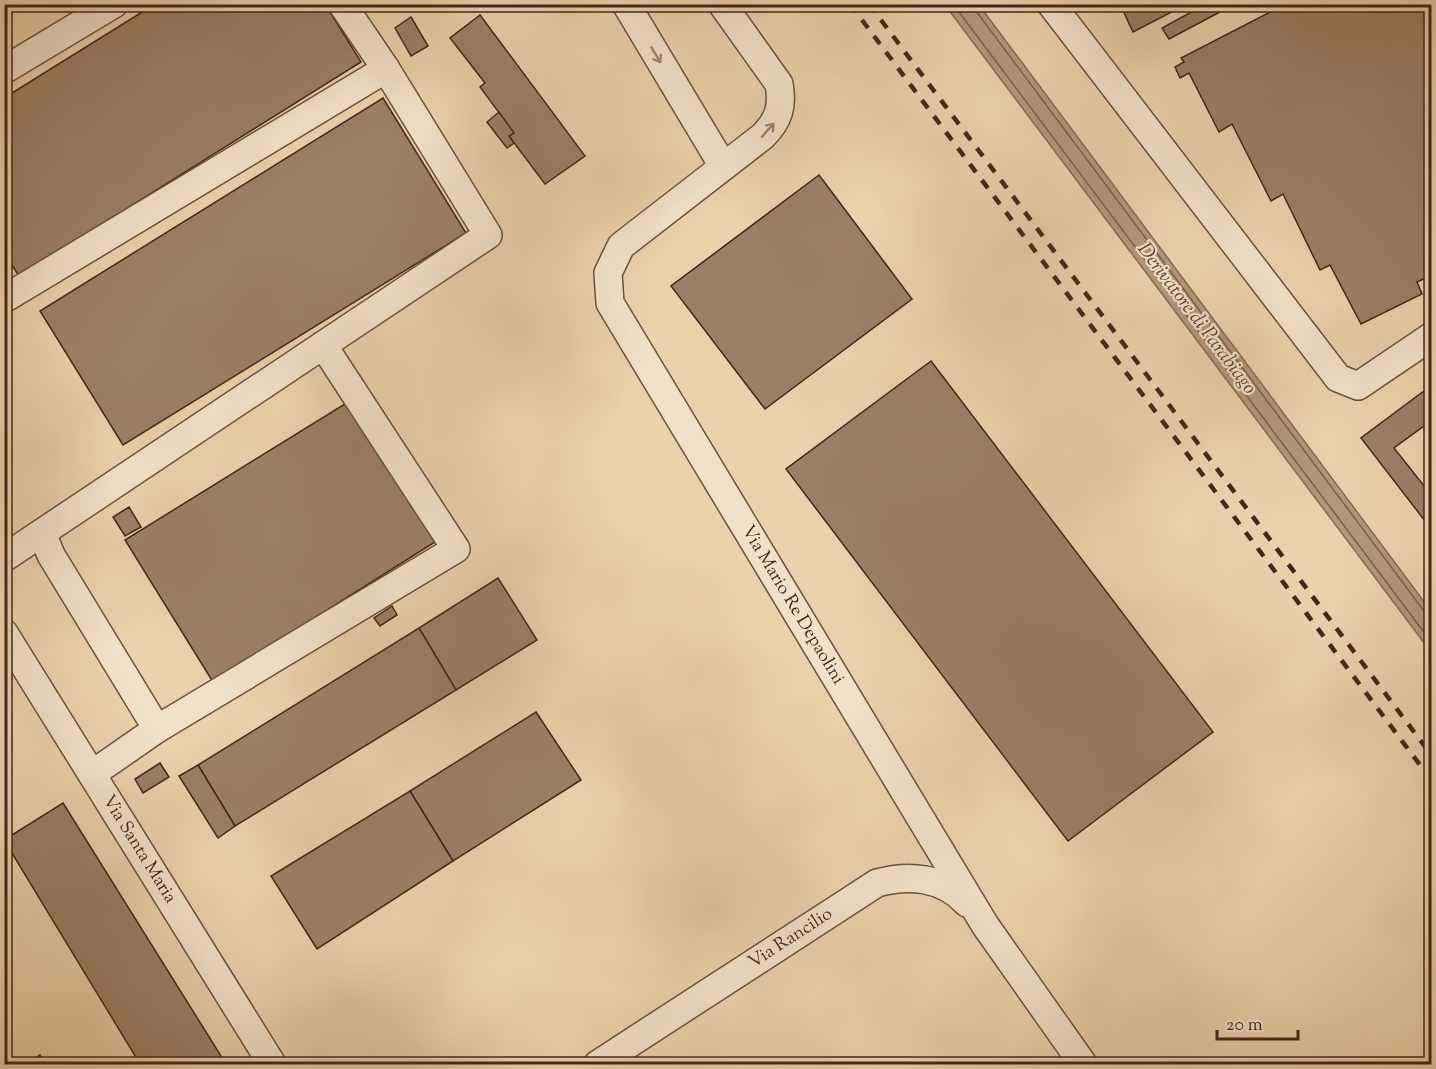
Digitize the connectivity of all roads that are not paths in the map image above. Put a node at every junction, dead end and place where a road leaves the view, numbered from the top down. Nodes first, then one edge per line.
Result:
1 (114, 4) edge
2 (342, 4) edge
3 (626, 4) edge
4 (722, 4) edge
5 (1051, 4) edge
6 (386, 69) junction
7 (4, 70) edge
8 (723, 166) junction
9 (4, 300) edge
10 (1431, 336) edge
11 (323, 345) junction
12 (42, 533) junction
13 (4, 558) edge
14 (4, 633) edge
15 (157, 729) junction
16 (92, 774) junction
17 (985, 925) junction
18 (272, 1065) edge
19 (598, 1065) edge
20 (1083, 1065) edge

1 - 7 street
2 - 6 street
3 -> 8 street
8 -> 4 street, Via Mario Re Depaolini
5 - 10 street
6 - 9 street
6 - 11 street
8 - 17 street, Via Mario Re Depaolini
11 - 12 street
11 - 15 street
12 - 13 street
12 - 15 street
14 - 16 street, Via Santa Maria
15 - 16 street
16 - 18 street, Via Santa Maria
17 - 19 street, Via Rancilio
17 - 20 street, Via Mario Re Depaolini

